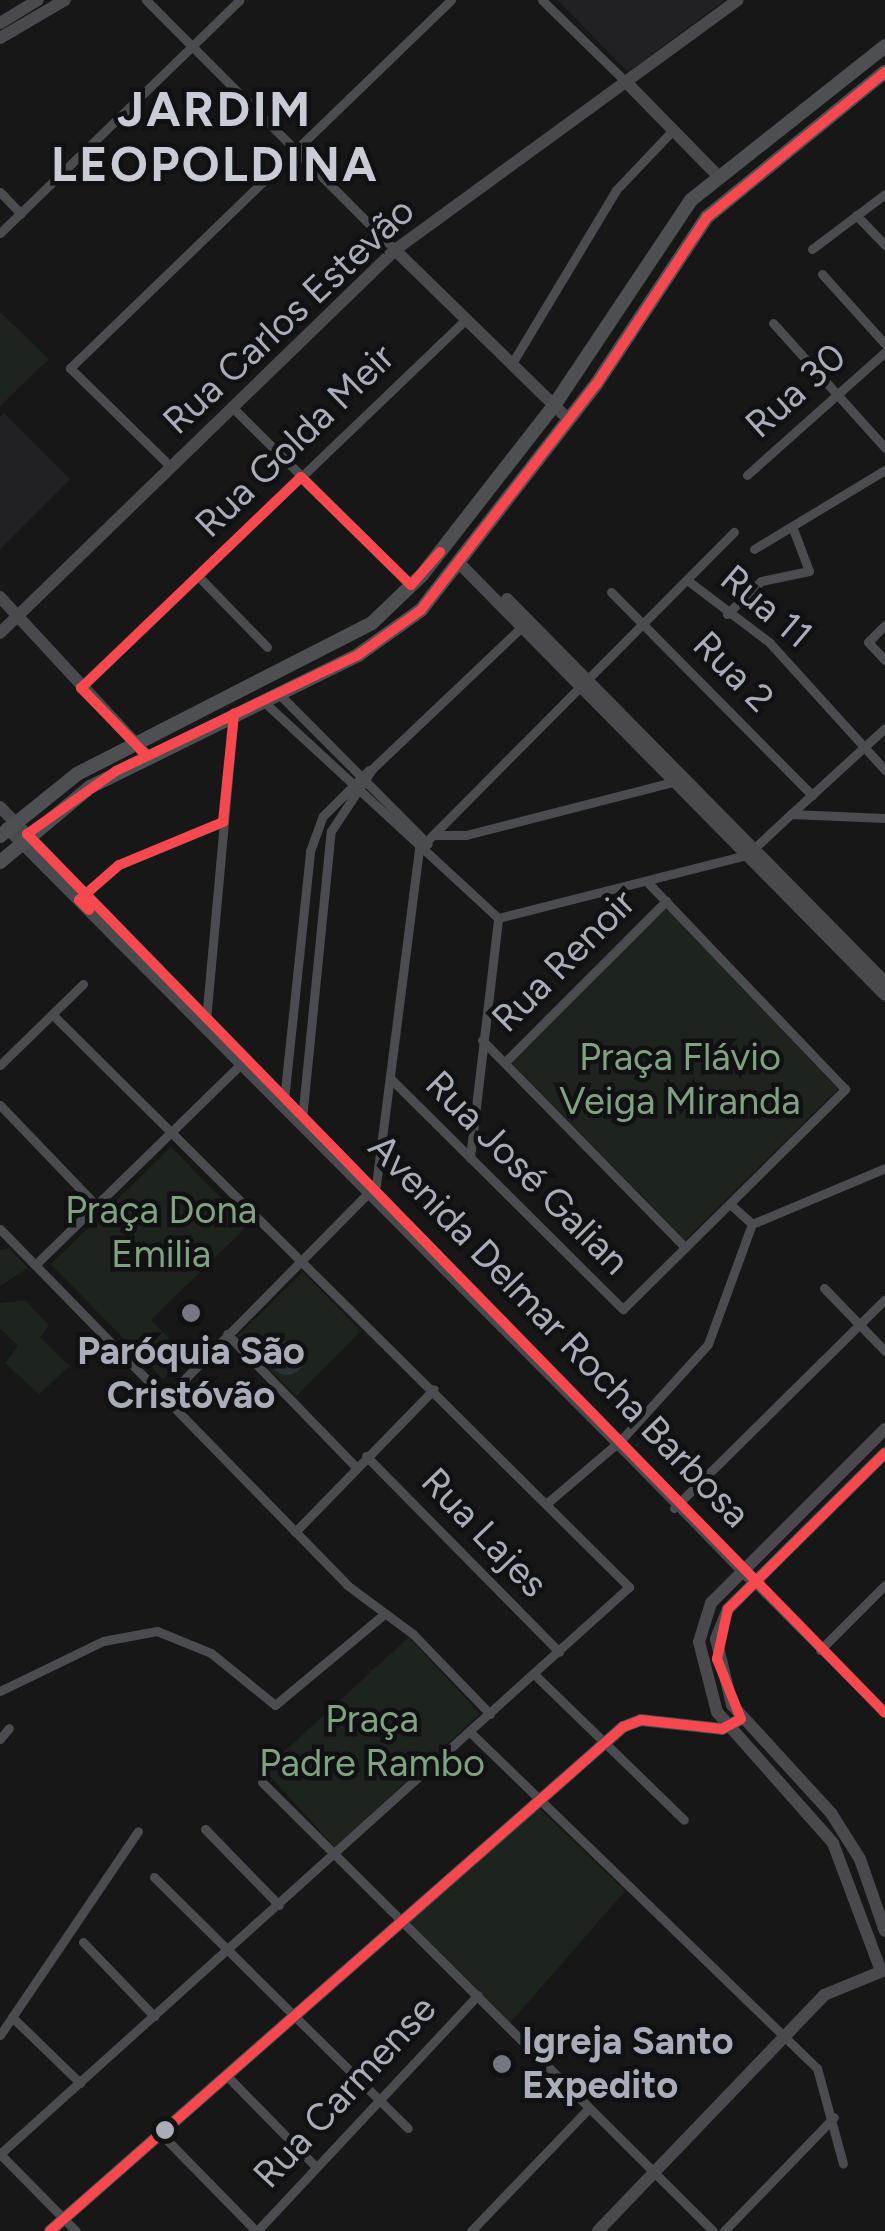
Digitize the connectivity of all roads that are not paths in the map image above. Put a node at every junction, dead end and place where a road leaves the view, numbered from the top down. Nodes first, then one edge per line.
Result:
1 (38, 0) edge
2 (65, 0) edge
3 (146, 0) edge
4 (240, 0) edge
5 (452, 0) edge
6 (542, 0) edge
7 (738, 0) edge
8 (0, 22) edge
9 (0, 38) edge
10 (192, 46) junction
11 (885, 46) edge
12 (885, 72) edge
13 (626, 82) junction
14 (673, 130) junction
15 (295, 151) junction
16 (716, 174) junction
17 (0, 192) edge
18 (885, 194) edge
19 (21, 214) junction
20 (856, 215) junction
21 (0, 234) edge
22 (885, 245) edge
23 (812, 249) dead end
24 (395, 250) junction
25 (822, 274) dead end
26 (465, 320) junction
27 (773, 323) dead end
28 (885, 344) edge
29 (885, 352) edge
30 (511, 365) junction
31 (836, 398) junction
32 (231, 406) junction
33 (554, 407) junction
34 (569, 420) junction
35 (885, 448) edge
36 (170, 466) junction
37 (885, 470) edge
38 (747, 475) dead end
39 (301, 477) junction
40 (792, 526) junction
41 (734, 532) dead end
42 (754, 549) dead end
43 (463, 560) junction
44 (198, 576) junction
45 (687, 580) junction
46 (411, 586) junction
47 (612, 592) dead end
48 (0, 597) edge
49 (726, 614) junction
50 (18, 616) junction
51 (525, 624) junction
52 (644, 626) junction
53 (885, 626) edge
54 (0, 633) edge
55 (267, 648) dead end
56 (885, 660) edge
57 (586, 686) junction
58 (81, 688) junction
59 (278, 694) junction
60 (264, 701) junction
61 (234, 714) junction
62 (885, 728) edge
63 (138, 741) junction
64 (865, 748) junction
65 (147, 756) junction
66 (885, 770) edge
67 (362, 778) junction
68 (679, 780) junction
69 (350, 788) junction
70 (812, 795) junction
71 (0, 807) edge
72 (791, 814) junction
73 (885, 818) edge
74 (223, 822) junction
75 (7, 828) edge
76 (24, 837) junction
77 (427, 842) junction
78 (750, 852) junction
79 (0, 862) edge
80 (648, 882) junction
81 (82, 897) junction
82 (666, 901) junction
83 (301, 910) junction
84 (318, 912) junction
85 (498, 918) junction
86 (838, 941) junction
87 (885, 982) edge
88 (83, 984) dead end
89 (885, 995) edge
90 (53, 1014) junction
91 (206, 1014) junction
92 (291, 1027) junction
93 (308, 1028) junction
94 (206, 1030) junction
95 (482, 1040) junction
96 (245, 1060) junction
97 (504, 1062) junction
98 (0, 1065) edge
99 (391, 1079) junction
100 (284, 1102) junction
101 (0, 1106) edge
102 (302, 1120) junction
103 (172, 1134) junction
104 (470, 1158) junction
105 (885, 1168) edge
106 (372, 1189) junction
107 (730, 1204) junction
108 (96, 1205) junction
109 (752, 1224) junction
110 (0, 1230) edge
111 (685, 1247) junction
112 (299, 1261) junction
113 (36, 1264) junction
114 (824, 1288) dead end
115 (885, 1298) edge
116 (859, 1324) junction
117 (227, 1334) junction
118 (885, 1351) edge
119 (434, 1389) junction
120 (164, 1400) junction
121 (885, 1429) edge
122 (618, 1443) junction
123 (885, 1452) edge
124 (366, 1456) junction
125 (356, 1466) junction
126 (546, 1504) junction
127 (678, 1504) junction
128 (295, 1532) junction
129 (743, 1569) junction
130 (754, 1582) junction
131 (885, 1586) edge
132 (383, 1615) junction
133 (820, 1650) junction
134 (558, 1652) junction
135 (534, 1674) junction
136 (0, 1690) edge
137 (885, 1712) edge
138 (490, 1714) junction
139 (734, 1723) junction
140 (9, 1728) dead end
141 (470, 1732) junction
142 (0, 1738) edge
143 (604, 1741) junction
144 (262, 1782) dead end
145 (539, 1798) junction
146 (684, 1820) dead end
147 (204, 1829) dead end
148 (138, 1831) dead end
149 (335, 1856) junction
150 (154, 1876) dead end
151 (279, 1905) junction
152 (876, 1911) edge
153 (402, 1922) junction
154 (885, 1931) edge
155 (83, 1942) dead end
156 (228, 1950) junction
157 (884, 1974) edge
158 (478, 1995) junction
159 (154, 2016) junction
160 (12, 2017) junction
161 (296, 2017) junction
162 (0, 2034) edge
163 (784, 2035) junction
164 (228, 2077) junction
165 (80, 2083) junction
166 (378, 2099) junction
167 (590, 2108) junction
168 (834, 2116) junction
169 (408, 2128) dead end
170 (164, 2136) junction
171 (0, 2154) edge
172 (843, 2164) dead end
173 (316, 2166) junction
174 (653, 2172) junction
175 (64, 2219) junction
176 (50, 2231) edge
177 (76, 2231) edge
178 (256, 2231) edge
179 (471, 2231) edge
180 (598, 2231) edge
181 (713, 2231) edge
182 (724, 2231) edge

1 - 8 street
2 - 9 street
3 - 10 street
4 - 10 street
5 - 15 street
6 - 13 street
7 - 13 street, Rua Carlos Estevão
10 - 15 street
10 - 19 street
11 - 16 main road
12 - 34 main road
13 - 14 street
13 - 24 street, Rua Carlos Estevão
14 - 16 street
14 - 30 street
15 - 24 street
15 - 36 street
16 - 33 main road
17 - 19 street
18 - 20 street
19 - 21 street
20 - 22 street
20 - 23 street
24 - 26 street
24 - 32 street, Rua Carlos Estevão
25 - 28 street
26 - 30 street
26 - 39 street, Rua Golda Meir
27 - 31 street
29 - 31 street, Rua 30
30 - 33 street
31 - 35 street
31 - 38 street, Rua 30
32 - 36 street, Rua Carlos Estevão
32 - 39 street
33 - 34 street
33 - 46 main road
34 - 43 main road
36 - 50 street, Rua Carlos Estevão
37 - 40 street
39 - 44 street, Rua Golda Meir
39 - 46 street
40 - 42 street
40 - 49 street
41 - 45 street
43 - 51 street
43 - 59 main road
44 - 55 street
44 - 58 street, Rua Golda Meir
45 - 49 street, Rua 11
45 - 52 street
46 - 63 main road
47 - 52 street, Rua 2
48 - 50 street
49 - 64 street, Rua 11
50 - 54 street, Rua Carlos Estevão
50 - 58 street
51 - 57 street
51 - 67 street
52 - 57 street
52 - 70 street, Rua 2
53 - 56 street
57 - 68 street
57 - 77 street
58 - 63 street
59 - 60 main road
59 - 67 street
60 - 61 main road
60 - 69 street
61 - 65 main road
61 - 74 street
62 - 64 street
63 - 65 street
63 - 75 main road
64 - 66 street, Rua 11
64 - 70 street
65 - 76 main road
67 - 69 street
67 - 77 street
68 - 77 street
68 - 78 street
69 - 77 street
69 - 83 street
69 - 84 street
70 - 72 street
71 - 75 street, Avenida Delmar Rocha Barbosa
72 - 73 street
72 - 78 street
74 - 81 street
74 - 91 street
75 - 76 street, Avenida Delmar Rocha Barbosa
76 - 79 main road
76 - 81 street, Avenida Delmar Rocha Barbosa
77 - 85 street
77 - 99 street
78 - 80 street
78 - 86 street
80 - 82 street
80 - 85 street
81 - 91 street, Avenida Delmar Rocha Barbosa
81 - 94 street, Avenida Delmar Rocha Barbosa
82 - 97 street, Rua Renoir
82 - 107 street
83 - 84 street
83 - 92 street
84 - 93 street
85 - 95 street
86 - 87 street
86 - 89 street
88 - 90 street
90 - 98 street
90 - 103 street
91 - 94 street
91 - 96 street, Avenida Delmar Rocha Barbosa
92 - 93 street
92 - 100 street
93 - 102 street
94 - 96 street, Avenida Delmar Rocha Barbosa
95 - 97 street
95 - 104 street
96 - 100 street, Avenida Delmar Rocha Barbosa
96 - 103 street
97 - 111 street
99 - 104 street, Rua José Galian
99 - 106 street
100 - 102 street, Avenida Delmar Rocha Barbosa
101 - 108 street
102 - 106 street, Avenida Delmar Rocha Barbosa
103 - 108 street
103 - 112 street
104 - 111 street, Rua José Galian
105 - 109 street
106 - 112 street
106 - 122 street, Avenida Delmar Rocha Barbosa
107 - 109 street
107 - 111 street
108 - 113 street
109 - 122 street
110 - 113 street
112 - 117 street
112 - 119 street
113 - 120 street
114 - 116 street
115 - 116 street
116 - 118 street
116 - 127 street
117 - 120 street
117 - 125 street
119 - 124 street
119 - 126 street
120 - 128 street
121 - 129 street
122 - 126 street
122 - 127 street, Avenida Delmar Rocha Barbosa
123 - 130 street
124 - 125 street
124 - 134 street, Rua Lajes
125 - 128 street
126 - 134 street
127 - 129 street, Avenida Delmar Rocha Barbosa
128 - 132 street
129 - 130 street, Avenida Delmar Rocha Barbosa
129 - 139 street
130 - 133 street
130 - 139 street
131 - 133 street
132 - 136 street
132 - 138 street
133 - 137 street
134 - 135 street
135 - 138 street
135 - 143 street
138 - 141 street
139 - 143 street
139 - 152 street
140 - 142 street
141 - 145 street
141 - 149 street
143 - 145 street
143 - 146 street
144 - 149 street
145 - 153 street
145 - 163 street
147 - 151 street
148 - 160 street
149 - 151 street
149 - 153 street
150 - 156 street
151 - 156 street
152 - 154 street
152 - 157 street
153 - 158 street
153 - 161 street
155 - 159 street
156 - 159 street
156 - 161 street
157 - 163 street
158 - 166 street, Rua Carmense
158 - 167 street
159 - 165 street
160 - 162 street
160 - 165 street
161 - 164 street
161 - 166 street
163 - 168 street
163 - 174 street
164 - 170 street
164 - 173 street
165 - 171 street
166 - 169 street
166 - 173 street, Rua Carmense
167 - 174 street
167 - 179 street
168 - 172 street
168 - 182 street
170 - 175 street
170 - 178 street
171 - 175 street
173 - 178 street, Rua Carmense
174 - 180 street
174 - 181 street
175 - 176 street
175 - 177 street

